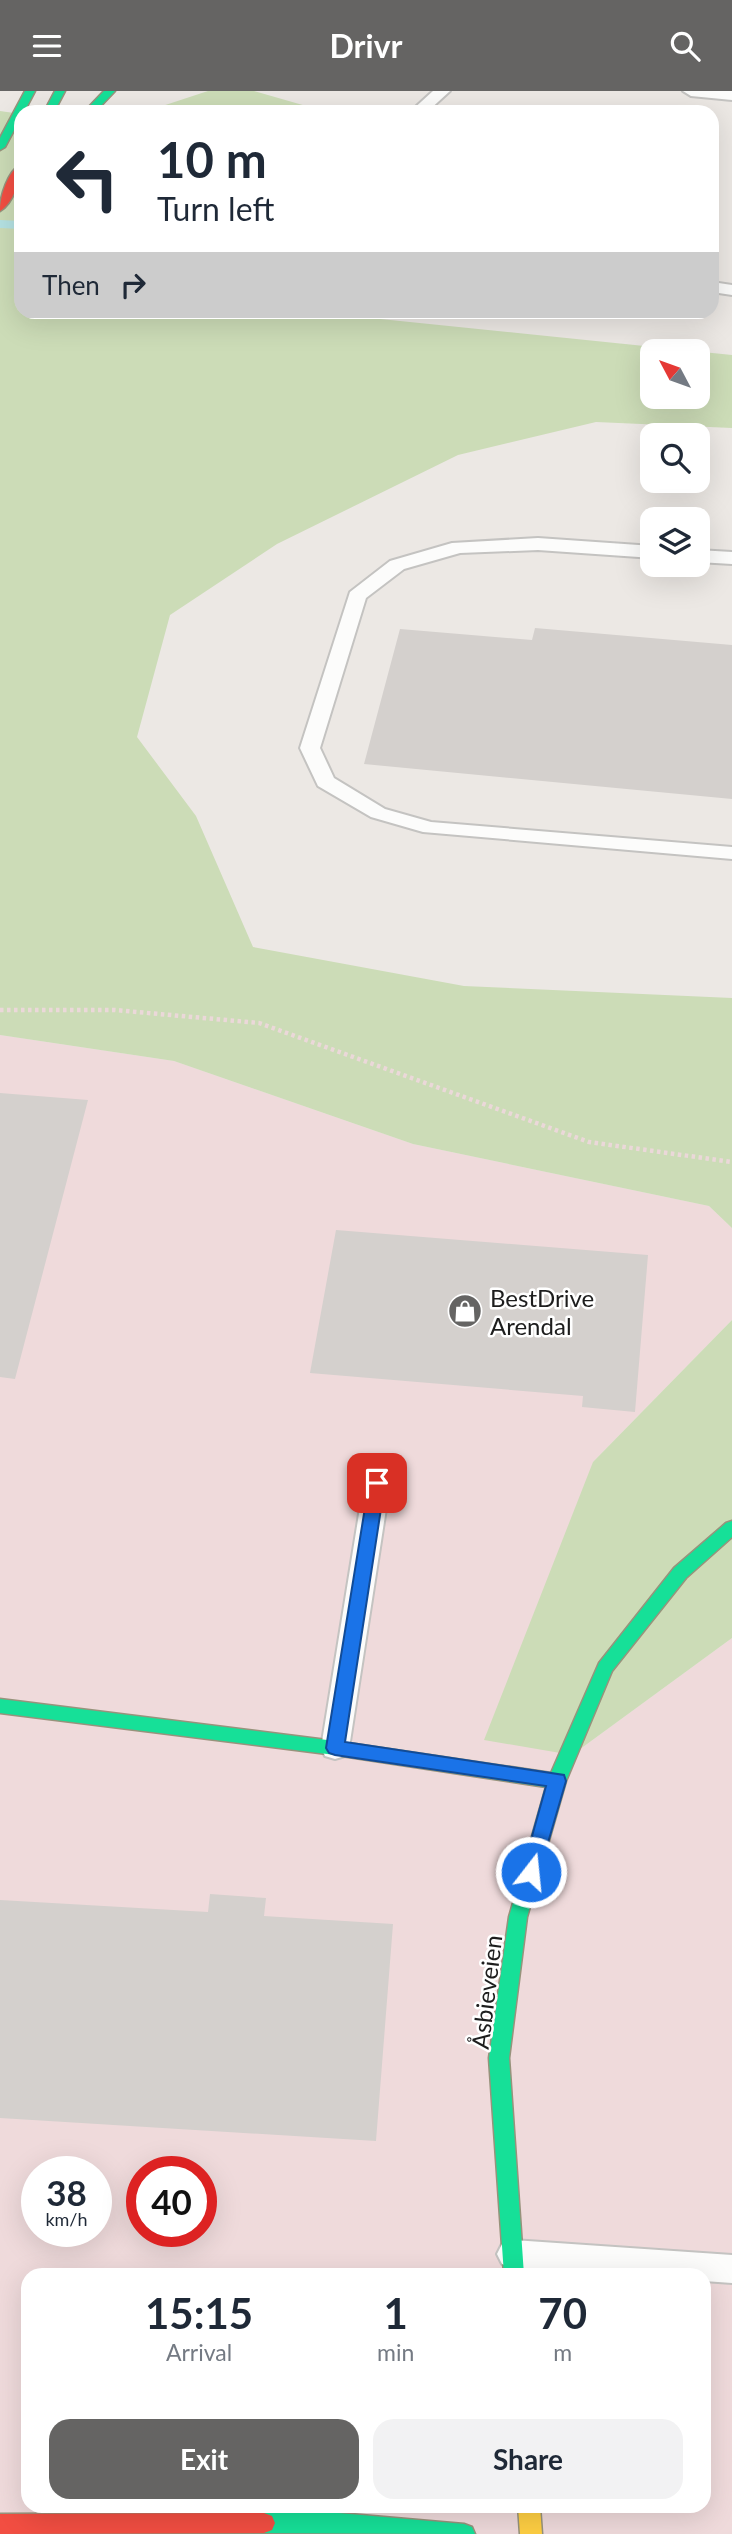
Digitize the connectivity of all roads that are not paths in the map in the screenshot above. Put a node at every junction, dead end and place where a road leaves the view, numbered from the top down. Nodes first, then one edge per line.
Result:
1 (16, 91) edge
2 (110, 91) edge
3 (442, 91) edge
4 (691, 91) edge
5 (732, 95) edge
6 (96, 105) edge
7 (426, 105) edge
8 (14, 120) edge
9 (0, 146) edge
10 (14, 180) edge
11 (4, 214) edge
12 (640, 551) edge
13 (710, 557) edge
14 (732, 558) edge
15 (732, 853) edge
16 (377, 1483) dead end
17 (732, 1527) edge
18 (0, 1706) edge
19 (335, 1748) junction
20 (557, 1781) junction
21 (513, 2264) edge
22 (688, 2268) edge
23 (711, 2269) edge
24 (732, 2269) edge
25 (530, 2513) edge
26 (222, 2515) edge
27 (0, 2524) edge
28 (336, 2529) edge
29 (464, 2534) edge
30 (531, 2534) edge

1 - 9 main road
2 - 6 main road
3 - 7 lane
4 - 5 lane
8 - 9 main road
10 - 11 main road
12 - 15 lane
13 - 14 lane
16 - 19 lane
17 - 20 main road, Åsbieveien
18 - 19 main road
19 - 20 main road
20 - 21 main road, Åsbieveien
21 - 22 lane
23 - 24 lane
25 - 30 main road
26 - 27 main road
26 - 28 main road
28 - 29 main road

